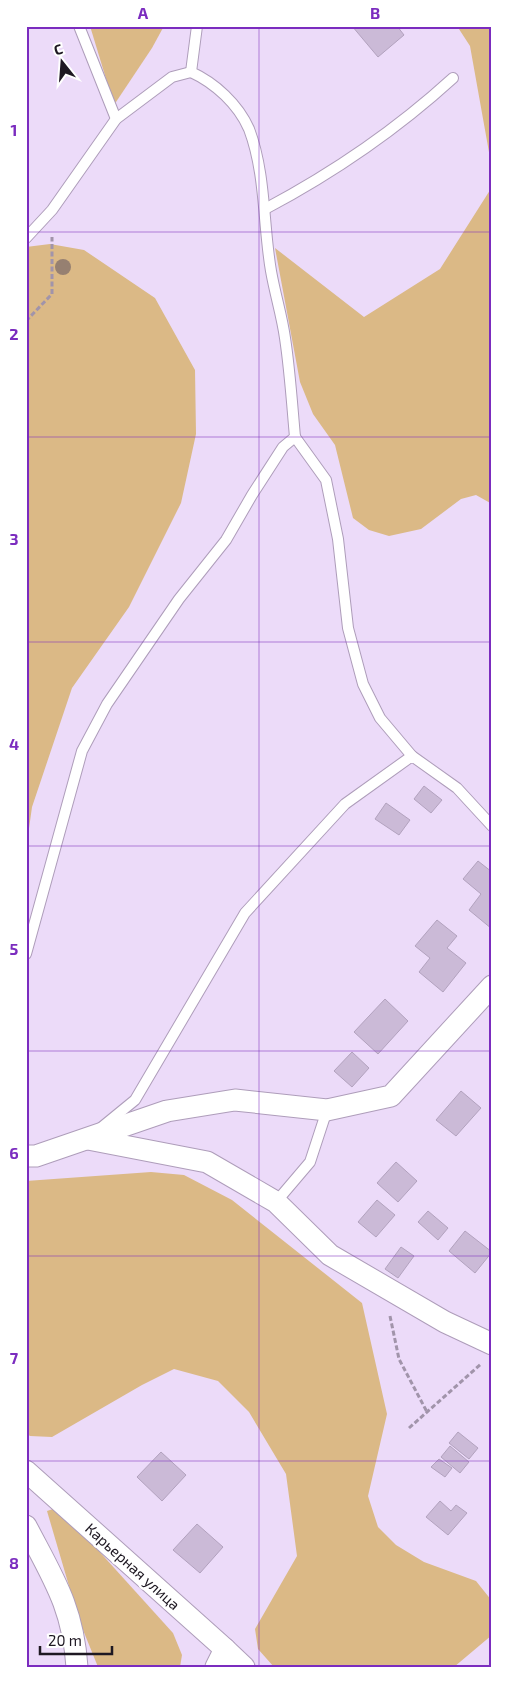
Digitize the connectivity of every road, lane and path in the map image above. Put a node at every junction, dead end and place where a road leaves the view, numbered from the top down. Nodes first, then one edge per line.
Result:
1 (79, 26) edge
2 (197, 26) edge
3 (190, 72) junction
4 (453, 78) dead end
5 (116, 119) junction
6 (265, 209) junction
7 (52, 210) junction
8 (26, 238) edge
9 (26, 320) edge
10 (295, 436) junction
11 (412, 756) junction
12 (492, 826) edge
13 (26, 954) edge
14 (492, 986) edge
15 (327, 1110) junction
16 (88, 1139) junction
17 (26, 1156) edge
18 (276, 1202) junction
19 (383, 1286) junction
20 (489, 1352) edge
21 (427, 1412) junction
22 (409, 1428) dead end
23 (26, 1471) edge
24 (26, 1526) edge
25 (221, 1658) edge
26 (77, 1667) edge
27 (244, 1667) edge

1 - 5 lane
2 - 3 lane
3 - 5 lane
3 - 6 lane
4 - 6 lane
5 - 7 lane
6 - 10 lane
7 - 8 lane
7 - 9 path
10 - 11 lane
10 - 13 lane
11 - 12 lane
11 - 16 lane
14 - 15 street
15 - 16 street
15 - 18 lane
16 - 17 street
16 - 18 street
18 - 19 street
19 - 20 street
19 - 21 path
20 - 21 path
21 - 22 path
23 - 25 street, Карьерная улица
24 - 26 street
25 - 27 street, Карьерная улица

